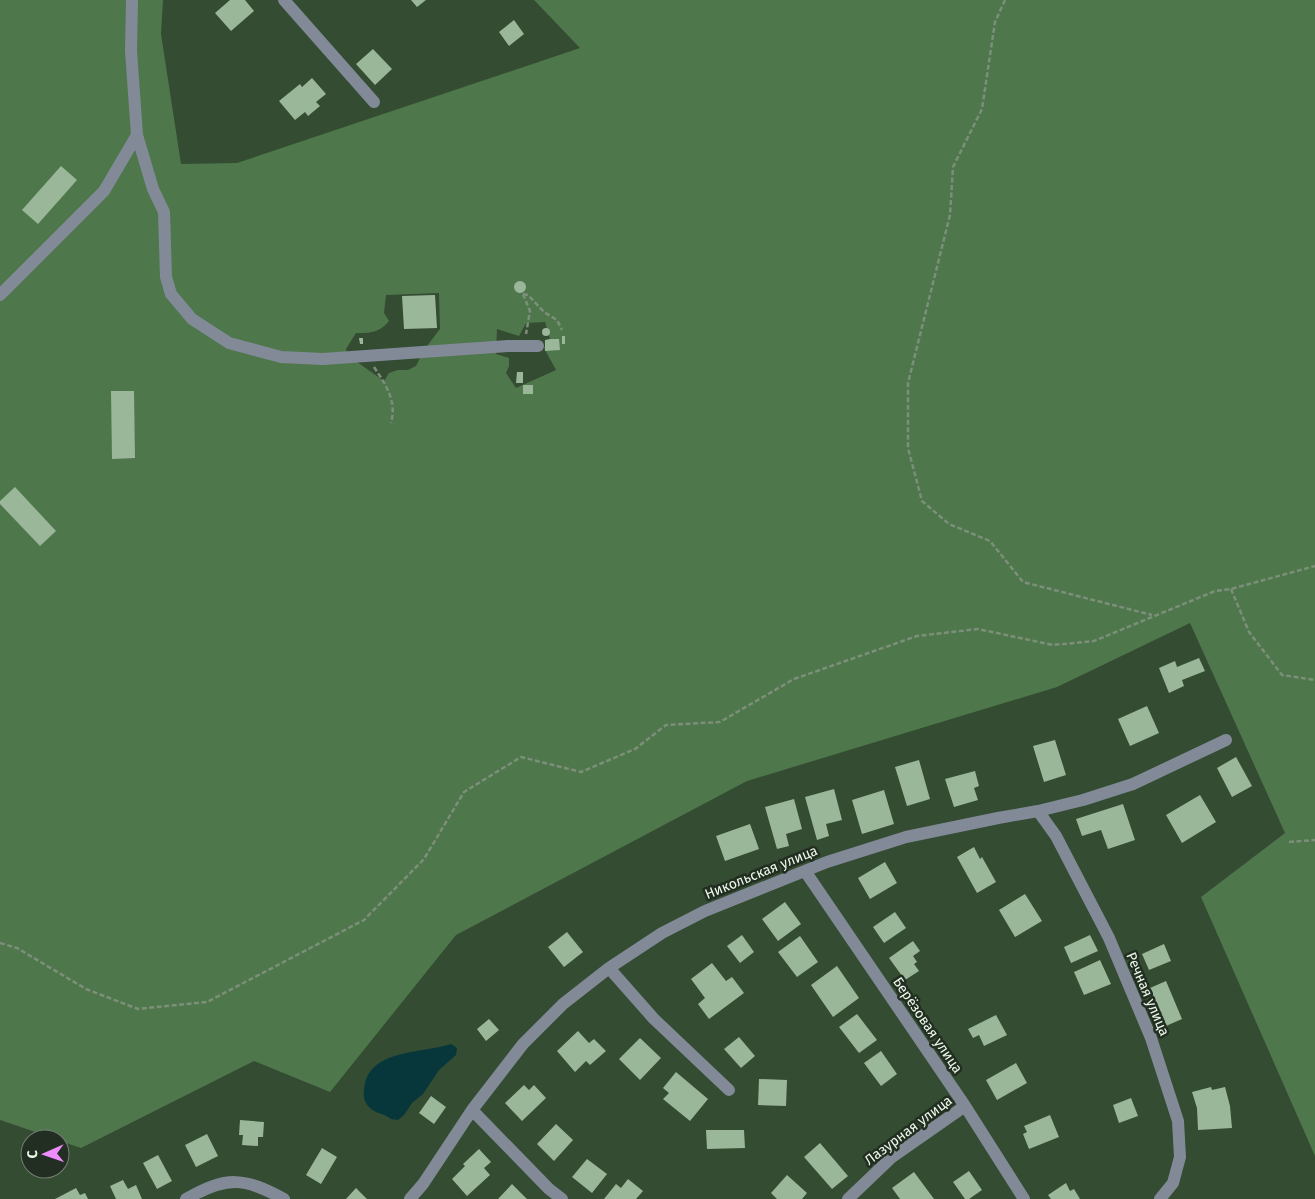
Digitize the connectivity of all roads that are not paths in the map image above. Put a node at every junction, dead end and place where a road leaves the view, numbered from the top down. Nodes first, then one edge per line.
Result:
1 (132, 0) edge
2 (284, 0) edge
3 (374, 102) dead end
4 (137, 135) junction
5 (0, 296) edge
6 (531, 346) road end
7 (1226, 740) dead end
8 (1038, 812) junction
9 (805, 870) junction
10 (609, 968) junction
11 (729, 1090) dead end
12 (965, 1106) junction
13 (472, 1110) junction
14 (186, 1199) edge
15 (284, 1199) edge
16 (410, 1199) edge
17 (562, 1199) edge
18 (848, 1199) edge
19 (1024, 1199) edge
20 (1160, 1199) edge

1 - 4 street
2 - 3 street
4 - 5 street
4 - 6 street
7 - 8 street, Никольская улица
8 - 9 street, Никольская улица
8 - 20 street, Речная улица
9 - 10 street, Никольская улица
9 - 12 street, Берёзовая улица
10 - 11 street
10 - 13 street, Никольская улица
12 - 18 street, Лазурная улица
12 - 19 street, Берёзовая улица
13 - 16 street, Никольская улица
13 - 17 street
14 - 15 street

